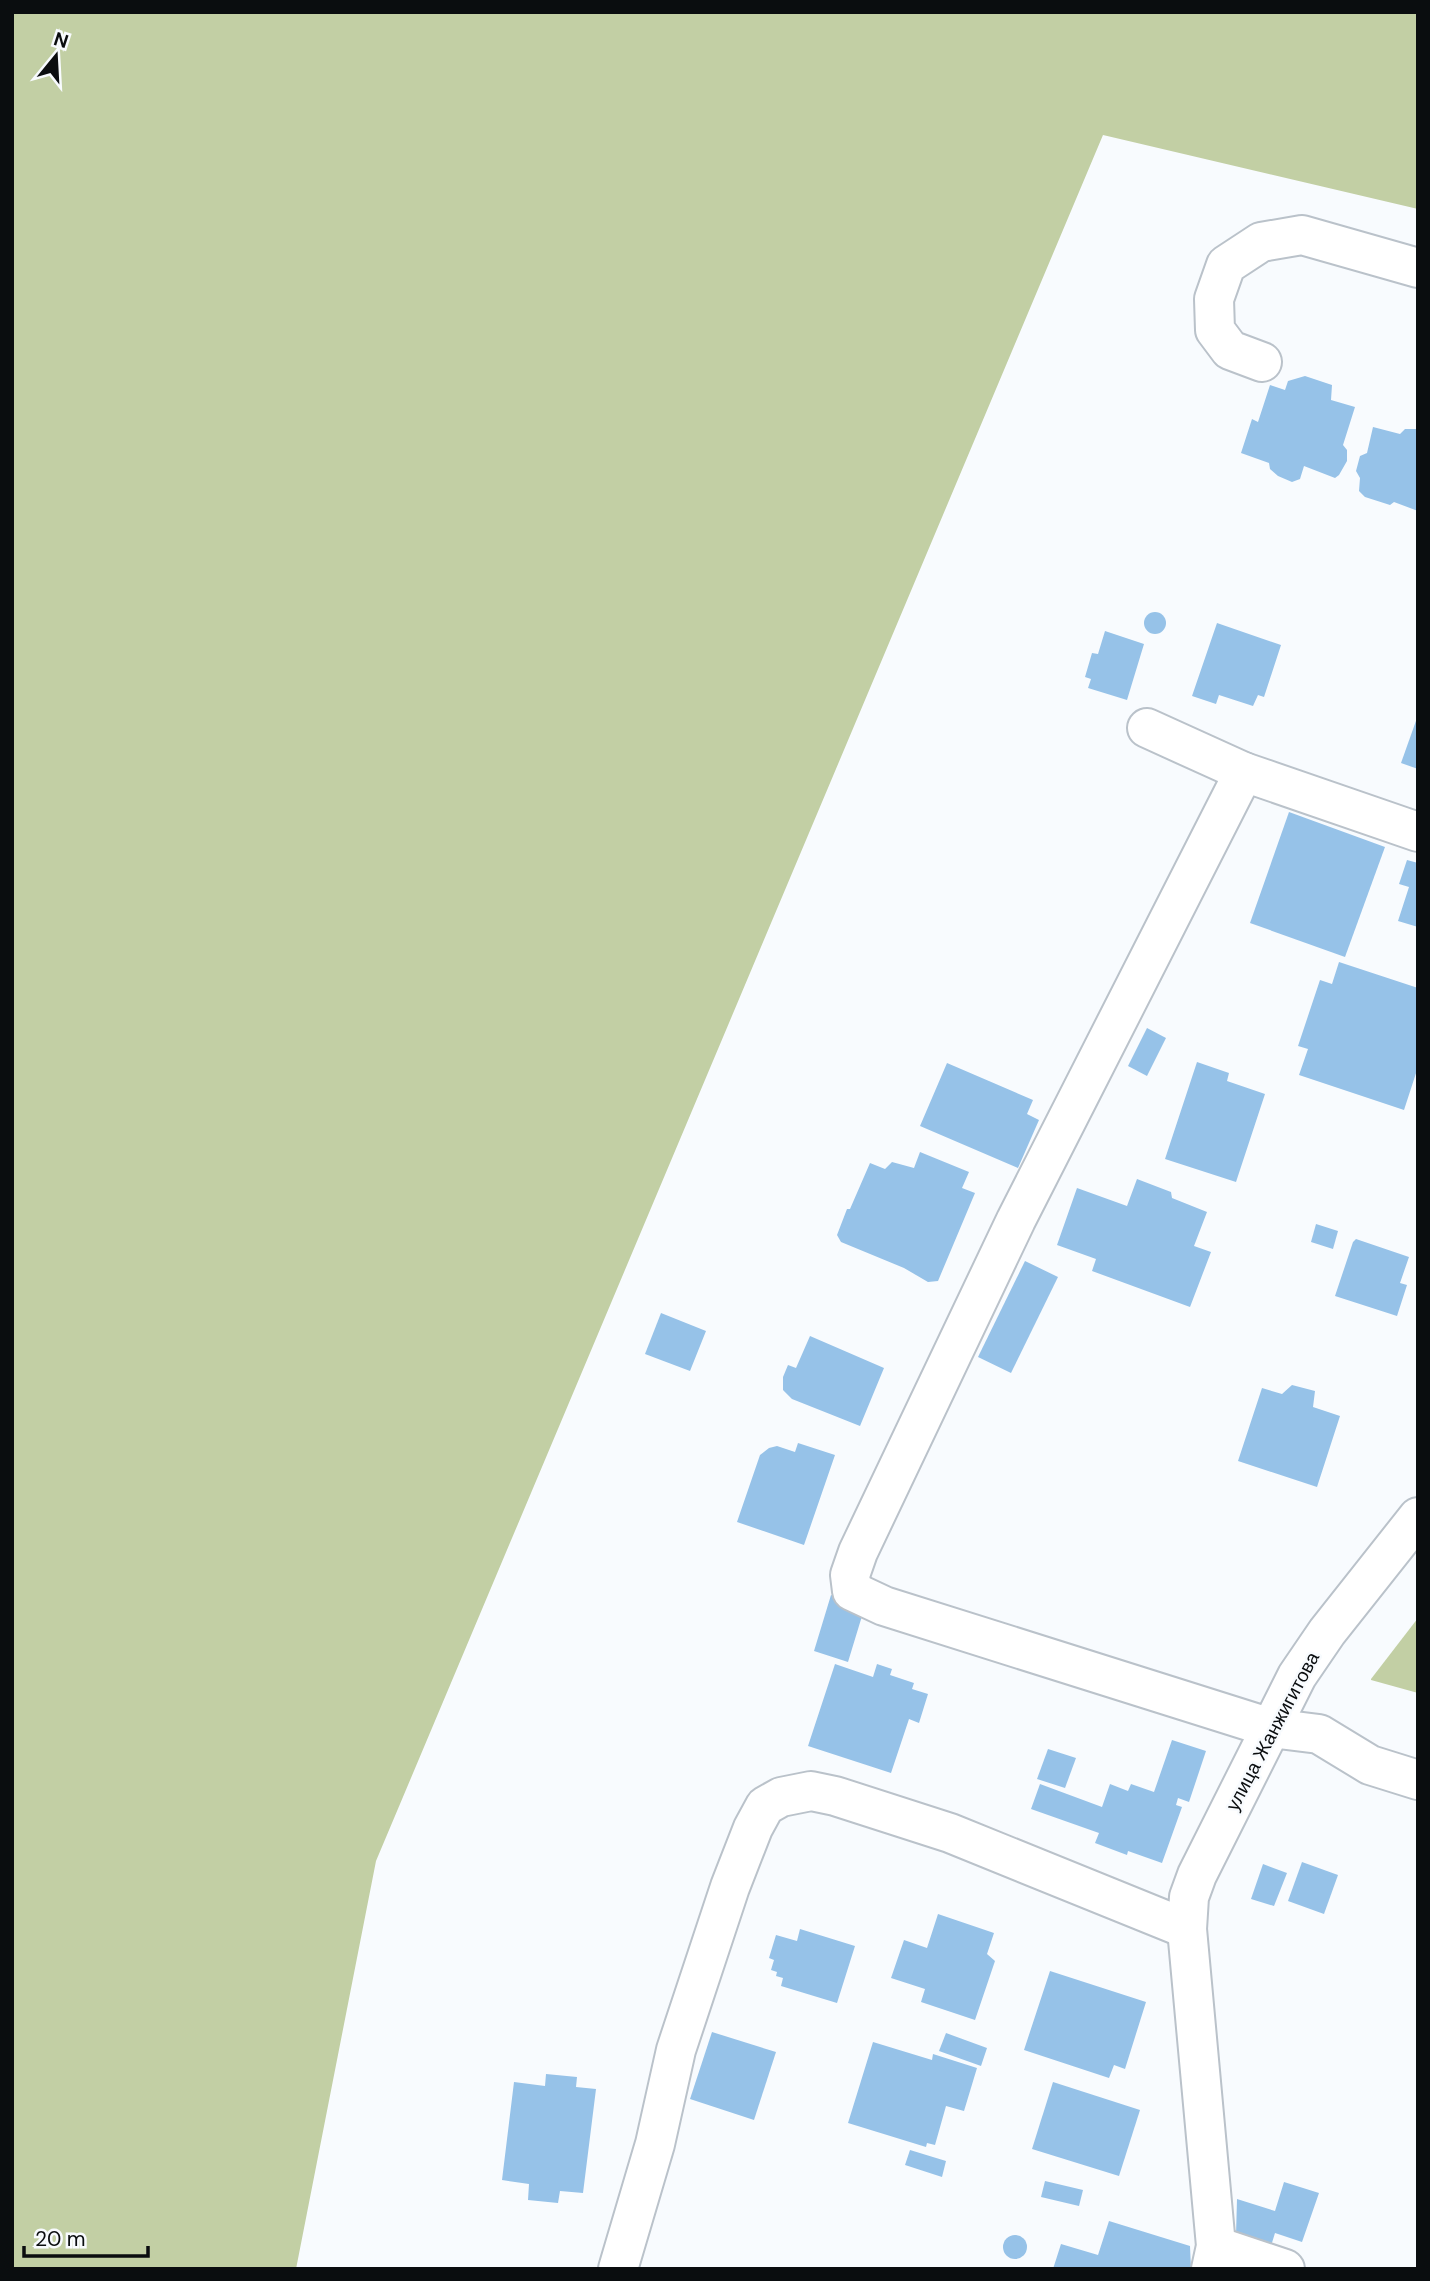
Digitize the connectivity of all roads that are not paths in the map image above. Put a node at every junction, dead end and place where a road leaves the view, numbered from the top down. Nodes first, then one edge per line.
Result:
1 (1418, 268) edge
2 (1262, 362) dead end
3 (1147, 728) dead end
4 (1244, 772) junction
5 (1418, 832) edge
6 (1418, 1517) edge
7 (1271, 1728) junction
8 (1418, 1780) edge
9 (1187, 1929) junction
10 (1213, 2258) edge
11 (618, 2269) edge
12 (1285, 2269) edge

1 - 2 street
3 - 4 street
4 - 5 street
4 - 7 street
6 - 7 street, улица Жанжигитова
7 - 8 street
7 - 9 street, улица Жанжигитова
9 - 10 street, улица Жанжигитова
9 - 11 street
10 - 12 street

